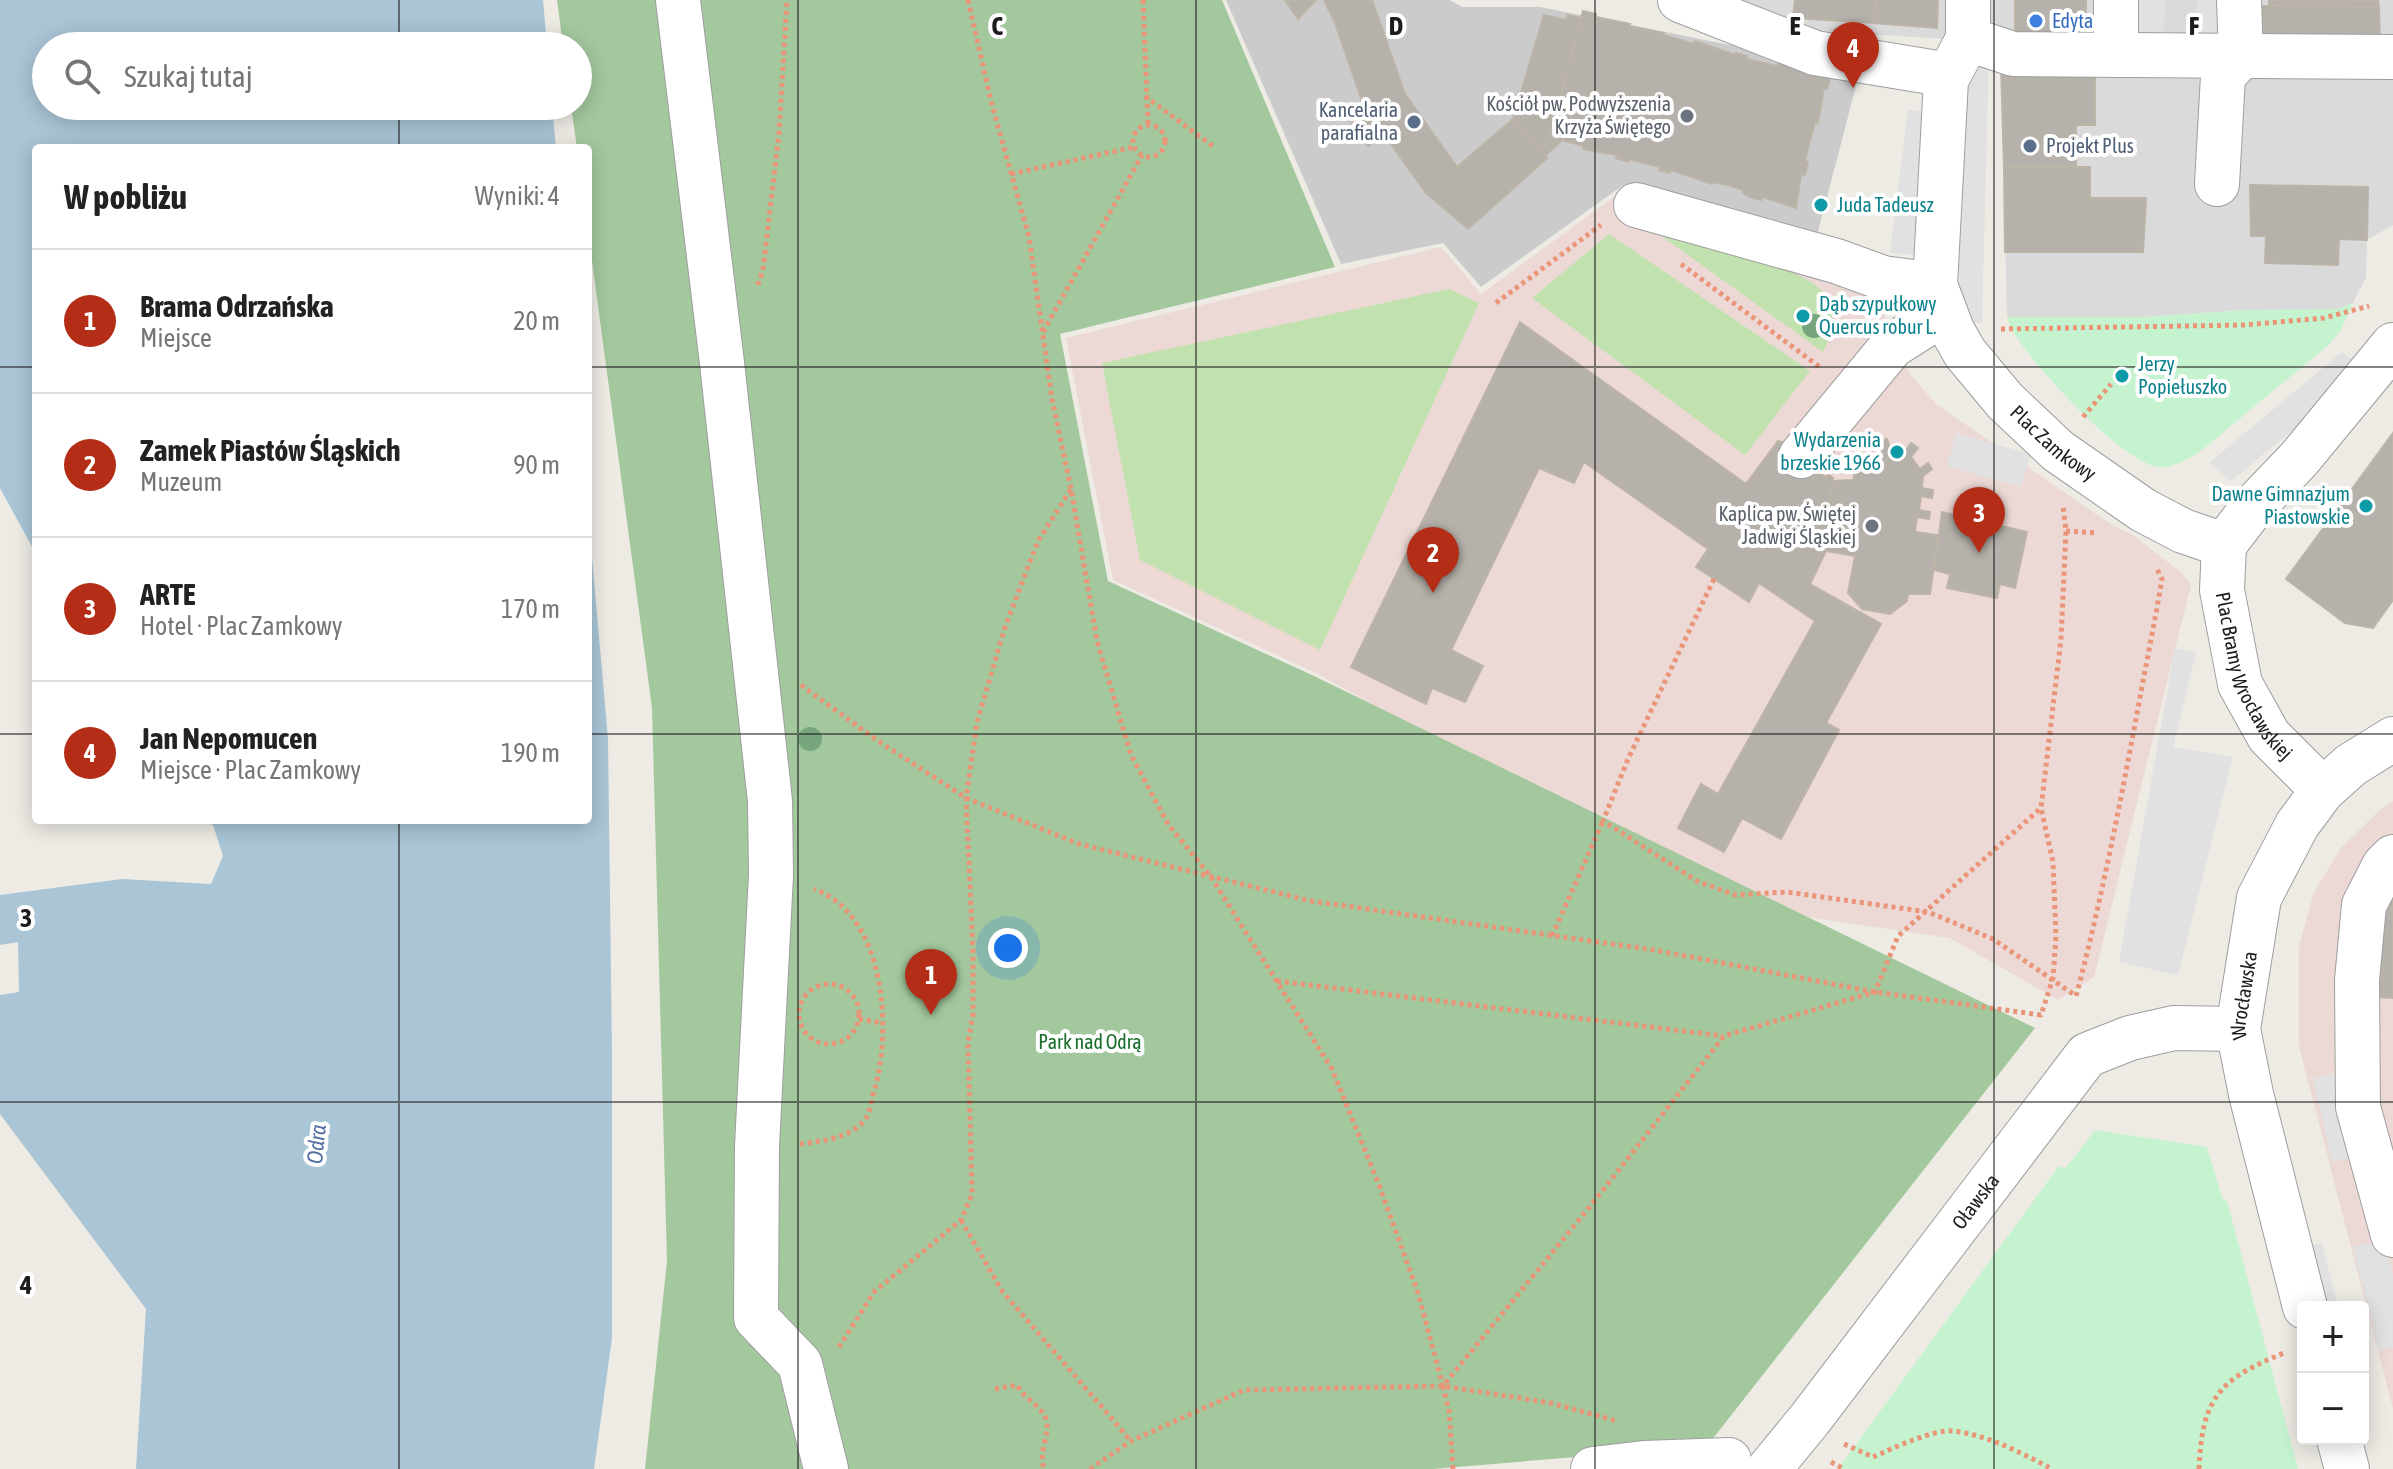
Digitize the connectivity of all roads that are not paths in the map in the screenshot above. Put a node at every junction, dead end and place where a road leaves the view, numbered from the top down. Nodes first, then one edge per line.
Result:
1 (678, 0) edge
2 (1680, 0) edge
3 (2116, 0) edge
4 (2239, 0) edge
5 (1968, 20) edge
6 (2116, 55) junction
7 (2241, 56) junction
8 (2393, 57) edge
9 (1946, 80) junction
10 (2217, 184) dead end
11 (1636, 205) road end
12 (1940, 299) junction
13 (2393, 345) edge
14 (1801, 456) dead end
15 (2224, 545) junction
16 (2393, 739) edge
17 (2323, 790) junction
18 (2393, 857) edge
19 (2238, 1029) junction
20 (2393, 1235) edge
21 (2303, 1301) edge
22 (2341, 1445) edge
23 (1749, 1464) edge
24 (826, 1469) edge
25 (1593, 1469) edge
26 (2347, 1469) edge

1 - 24 street
2 - 9 street
3 - 6 street
4 - 7 street
5 - 6 street
5 - 9 street
6 - 7 street
7 - 8 street
7 - 10 street
9 - 12 street
11 - 12 street
12 - 14 street
12 - 15 street, Plac Zamkowy
13 - 15 street
15 - 17 street, Plac Bramy Wrocławskiej
16 - 17 street, Wrocławska
17 - 19 street, Wrocławska
18 - 20 street
19 - 21 street, Wrocławska
19 - 23 street, Oławska
22 - 26 street
23 - 25 street

